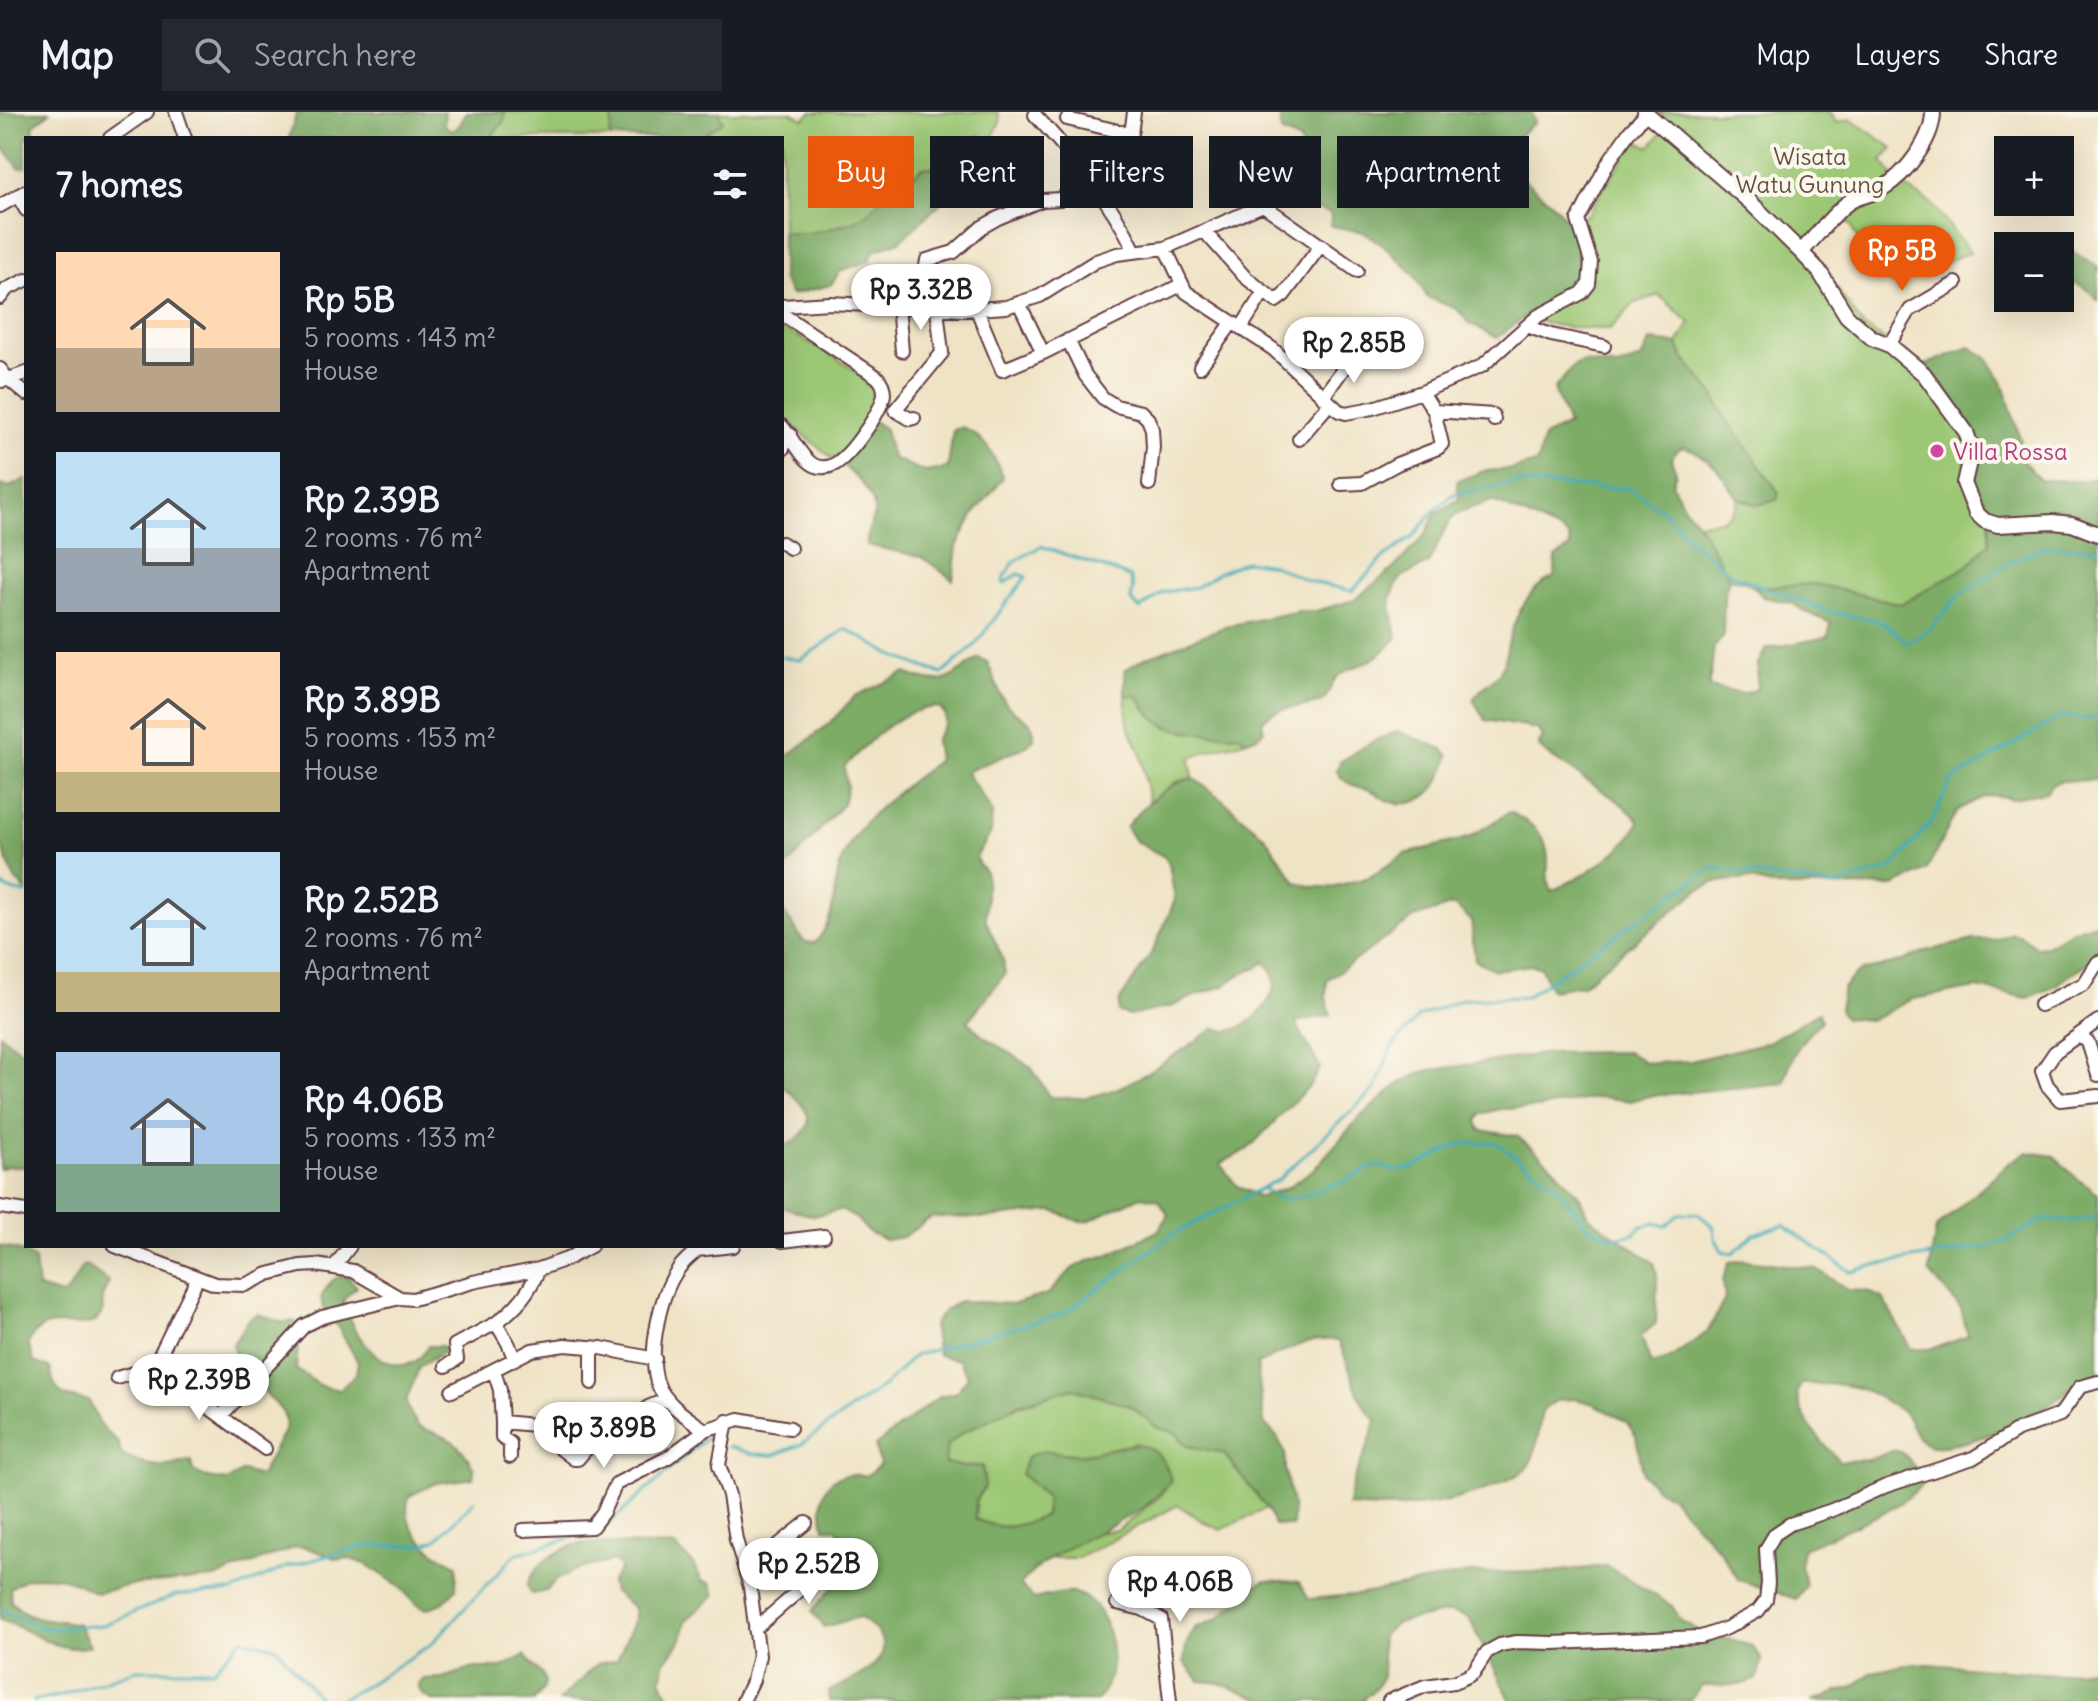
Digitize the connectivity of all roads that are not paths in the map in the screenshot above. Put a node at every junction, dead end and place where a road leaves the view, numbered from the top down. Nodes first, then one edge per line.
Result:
1 (147, 112) edge
2 (176, 112) edge
3 (1134, 112) edge
4 (1933, 112) edge
5 (1646, 113) edge
6 (1035, 115) dead end
7 (1067, 119) dead end
8 (1131, 134) joint
9 (113, 136) edge
10 (184, 136) edge
11 (1060, 143) edge
12 (22, 193) edge
13 (1060, 199) edge
14 (0, 206) edge
15 (1112, 208) edge
16 (1205, 232) junction
17 (1321, 245) junction
18 (1165, 248) junction
19 (1135, 251) junction
20 (1801, 252) junction
21 (1357, 271) dead end
22 (24, 281) edge
23 (1956, 283) dead end
24 (1181, 285) junction
25 (1263, 293) junction
26 (0, 298) edge
27 (898, 305) junction
28 (1020, 305) junction
29 (784, 306) edge
30 (919, 307) junction
31 (937, 309) junction
32 (977, 310) junction
33 (784, 315) edge
34 (1236, 325) junction
35 (1527, 326) junction
36 (1068, 340) junction
37 (1889, 345) junction
38 (1604, 346) dead end
39 (902, 351) dead end
40 (1356, 351) dead end
41 (1043, 353) junction
42 (1200, 367) dead end
43 (24, 373) edge
44 (2, 376) edge
45 (24, 392) edge
46 (1422, 392) junction
47 (1326, 400) junction
48 (882, 402) junction
49 (895, 410) junction
50 (1434, 411) junction
51 (914, 418) dead end
52 (1494, 420) dead end
53 (786, 430) edge
54 (1299, 439) dead end
55 (1149, 484) dead end
56 (1341, 484) dead end
57 (2098, 534) edge
58 (2098, 962) edge
59 (2040, 1005) dead end
60 (2098, 1021) edge
61 (2079, 1035) junction
62 (2098, 1075) edge
63 (2098, 1096) edge
64 (0, 1207) edge
65 (24, 1211) edge
66 (824, 1236) dead end
67 (784, 1241) edge
68 (120, 1248) edge
69 (348, 1248) edge
70 (587, 1248) edge
71 (696, 1248) edge
72 (334, 1267) junction
73 (539, 1269) junction
74 (197, 1279) junction
75 (400, 1298) junction
76 (496, 1323) junction
77 (592, 1348) junction
78 (514, 1358) junction
79 (655, 1359) junction
80 (446, 1366) dead end
81 (154, 1367) junction
82 (494, 1371) junction
83 (117, 1378) dead end
84 (2098, 1382) edge
85 (592, 1383) dead end
86 (452, 1391) dead end
87 (667, 1399) junction
88 (221, 1416) junction
89 (727, 1421) junction
90 (502, 1422) junction
91 (790, 1428) dead end
92 (705, 1430) junction
93 (265, 1449) dead end
94 (510, 1457) dead end
95 (806, 1523) dead end
96 (523, 1530) dead end
97 (839, 1556) dead end
98 (746, 1571) junction
99 (1117, 1603) dead end
100 (755, 1629) junction
101 (743, 1701) edge
102 (1170, 1701) edge
103 (1389, 1701) edge

1 - 9 street
2 - 10 street
3 - 8 street
4 - 20 street
5 - 20 street
5 - 35 street
6 - 11 street
7 - 8 street
12 - 14 street
13 - 30 street
15 - 19 street
16 - 17 street
16 - 18 street
16 - 25 street
17 - 21 street
17 - 25 street
18 - 19 street
18 - 24 street
19 - 28 street
20 - 37 street
22 - 26 street
23 - 37 street
24 - 34 street
24 - 36 street
25 - 34 street
27 - 29 street
27 - 30 street
27 - 39 street
28 - 32 street
28 - 41 street
30 - 31 street
31 - 32 street
31 - 49 street
32 - 41 street
33 - 48 street
34 - 42 street
34 - 47 street
35 - 38 street
35 - 46 street
36 - 41 street
36 - 55 street
37 - 57 street
40 - 47 street
43 - 44 street
44 - 45 street
46 - 47 street
46 - 50 street
47 - 54 street
48 - 49 street
48 - 53 street
49 - 51 street
50 - 52 street
50 - 56 street
58 - 59 street
60 - 61 street
61 - 62 street
61 - 63 street
64 - 65 street
66 - 67 street
68 - 74 street
69 - 72 street
70 - 73 street
71 - 79 street
72 - 74 street
72 - 75 street
73 - 75 street
73 - 76 street
74 - 81 street
75 - 88 street
76 - 78 street
76 - 80 street
77 - 78 street
77 - 79 street
77 - 85 street
78 - 82 street
79 - 87 street
81 - 83 street
81 - 88 street
82 - 86 street
82 - 90 street
84 - 103 street
87 - 90 street
87 - 92 street
88 - 93 street
89 - 91 street
89 - 92 street
89 - 98 street
90 - 94 street
92 - 96 street
95 - 98 street
97 - 100 street
98 - 100 street
99 - 102 street
100 - 101 street

